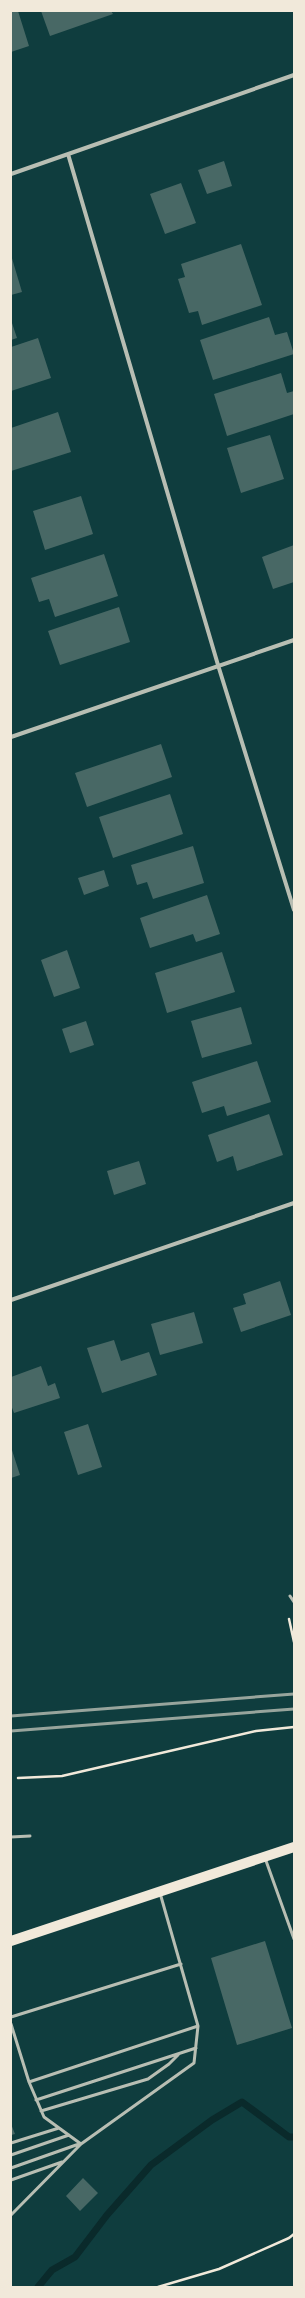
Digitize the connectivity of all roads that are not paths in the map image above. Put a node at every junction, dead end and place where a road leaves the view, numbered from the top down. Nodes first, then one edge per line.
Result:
1 (294, 75) edge
2 (68, 154) junction
3 (11, 174) edge
4 (294, 640) edge
5 (218, 665) junction
6 (11, 737) edge
7 (294, 910) edge
8 (294, 1203) edge
9 (11, 1300) edge
10 (290, 1596) dead end
11 (294, 1602) edge
12 (30, 1836) dead end
13 (11, 1837) edge
14 (294, 1846) edge
15 (264, 1856) junction
16 (160, 1891) junction
17 (294, 1939) edge
18 (11, 1941) edge
19 (181, 1964) junction
20 (11, 2017) edge
21 (11, 2024) edge
22 (198, 2026) junction
23 (196, 2048) junction
24 (180, 2053) junction
25 (29, 2082) junction
26 (36, 2100) junction
27 (41, 2111) junction
28 (59, 2128) junction
29 (69, 2135) junction
30 (11, 2143) edge
31 (81, 2144) junction
32 (11, 2155) edge
33 (64, 2161) junction
34 (11, 2168) edge
35 (11, 2180) edge
36 (11, 2215) edge

1 - 2 street
2 - 3 street
2 - 5 street
4 - 5 street
5 - 6 street
5 - 7 street
8 - 9 street
10 - 11 lane
12 - 13 lane
14 - 15 main road
15 - 16 main road
15 - 17 lane
16 - 18 main road
16 - 19 lane
19 - 20 lane
19 - 22 lane
21 - 25 lane
22 - 23 lane
22 - 25 lane
23 - 24 lane
23 - 31 lane
24 - 26 lane
24 - 27 lane
25 - 26 lane
26 - 27 lane
27 - 28 lane
28 - 29 lane
28 - 30 lane
29 - 31 lane
29 - 32 lane
31 - 33 lane
31 - 34 lane
33 - 35 lane
33 - 36 lane

